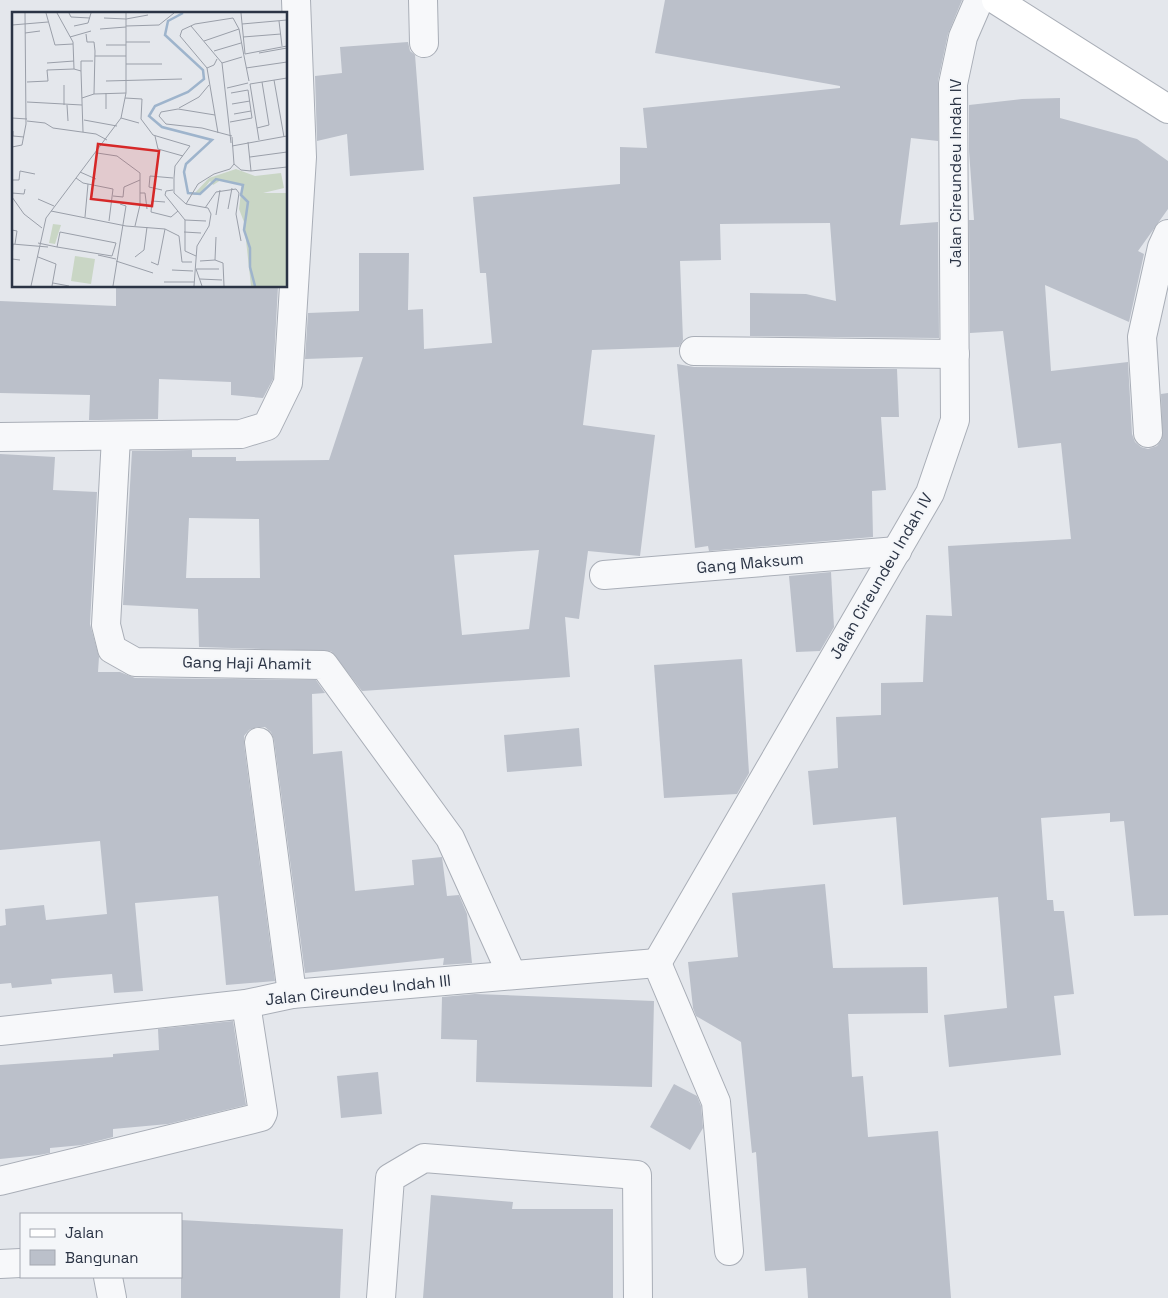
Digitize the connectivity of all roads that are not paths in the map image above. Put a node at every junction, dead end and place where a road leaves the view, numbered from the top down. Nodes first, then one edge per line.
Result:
1 (296, 0) edge
2 (423, 0) edge
3 (979, 0) edge
4 (996, 0) edge
5 (424, 44) dead end
6 (1168, 109) edge
7 (1168, 234) edge
8 (694, 351) dead end
9 (955, 354) junction
10 (1148, 433) dead end
11 (0, 437) edge
12 (116, 437) junction
13 (896, 552) junction
14 (604, 575) dead end
15 (259, 742) dead end
16 (657, 963) junction
17 (512, 975) junction
18 (292, 994) junction
19 (246, 1004) junction
20 (0, 1031) edge
21 (0, 1181) edge
22 (728, 1251) dead end
23 (20, 1263) edge
24 (0, 1264) edge
25 (108, 1278) edge
26 (112, 1298) edge
27 (381, 1298) edge
28 (638, 1298) edge

1 - 12 street
2 - 5 street
3 - 9 street, Jalan Cireundeu Indah IV
4 - 6 main road
7 - 10 street
8 - 9 street
9 - 13 street, Jalan Cireundeu Indah IV
11 - 12 street
12 - 17 street, Gang Haji Ahamit
13 - 14 street, Gang Maksum
13 - 16 street, Jalan Cireundeu Indah IV
15 - 18 street
16 - 17 street, Jalan Cireundeu Indah III
16 - 22 street
17 - 18 street, Jalan Cireundeu Indah III
18 - 19 street, Jalan Cireundeu Indah III
19 - 20 street, Jalan Cireundeu Indah III
19 - 21 street
23 - 24 street
25 - 26 street
27 - 28 street

